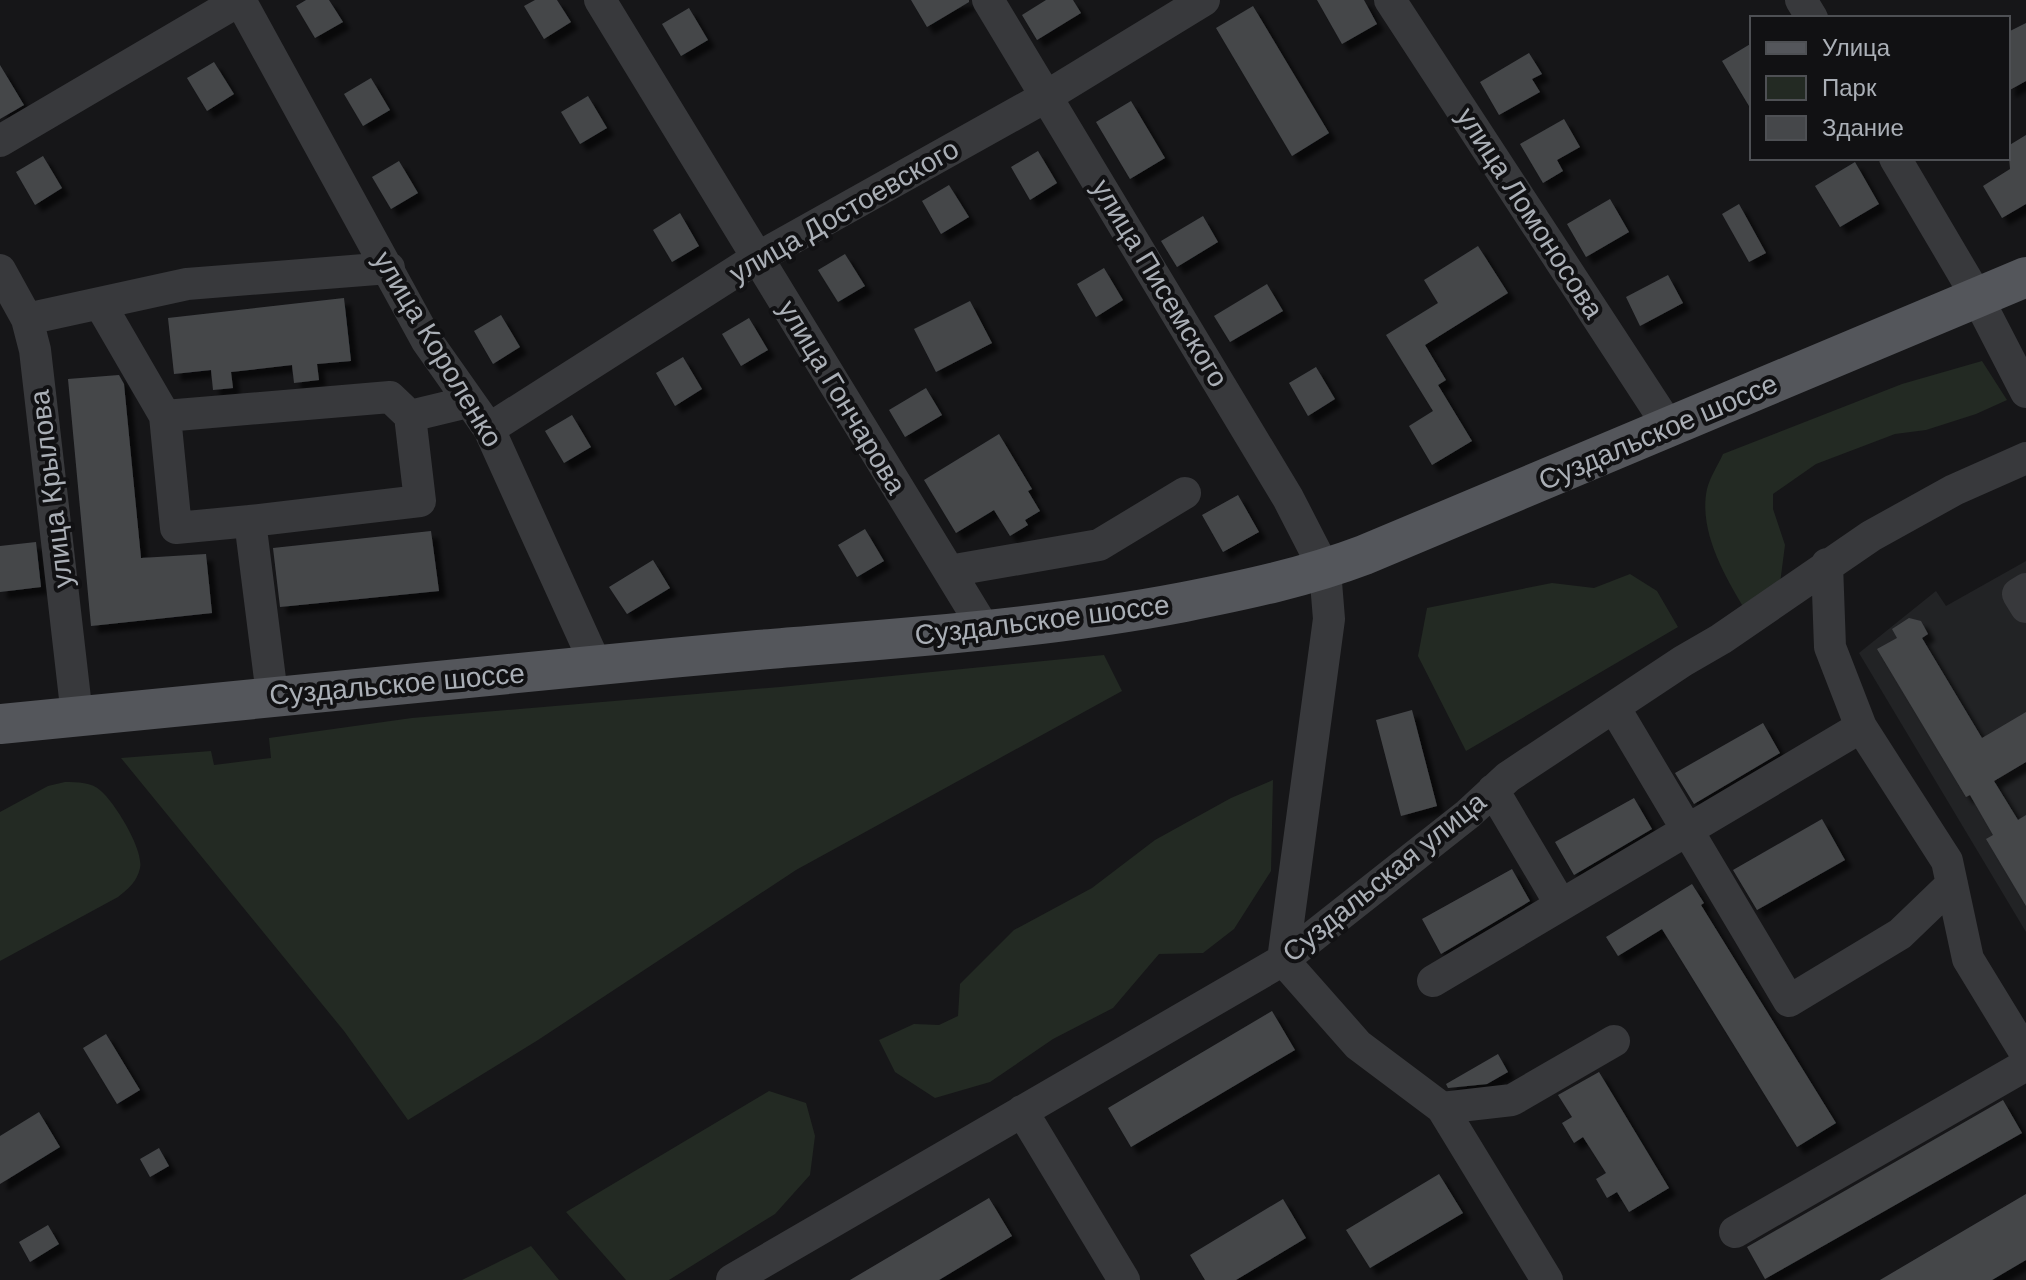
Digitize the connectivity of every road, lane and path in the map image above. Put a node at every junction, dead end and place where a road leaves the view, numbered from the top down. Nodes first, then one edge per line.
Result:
1 (240, 0) edge
2 (600, 0) edge
3 (988, 0) edge
4 (1204, 0) edge
5 (1390, 0) edge
6 (1047, 96) junction
7 (0, 141) edge
8 (1896, 160) edge
9 (757, 258) junction
10 (389, 268) junction
11 (0, 270) edge
12 (2026, 277) edge
13 (1977, 297) junction
14 (100, 304) junction
15 (27, 319) junction
16 (2026, 392) edge
17 (468, 402) junction
18 (165, 416) junction
19 (410, 416) junction
20 (1669, 427) junction
21 (489, 429) junction
22 (2026, 458) edge
23 (1185, 493) dead end
24 (250, 521) junction
25 (1827, 564) junction
26 (1325, 570) junction
27 (949, 571) junction
28 (2026, 589) edge
29 (2026, 607) edge
30 (985, 630) junction
31 (596, 665) junction
32 (272, 695) junction
33 (1614, 707) junction
34 (77, 716) junction
35 (0, 724) edge
36 (1861, 727) junction
37 (1493, 790) junction
38 (1686, 831) junction
39 (1952, 884) junction
40 (1561, 905) junction
41 (1283, 960) junction
42 (1433, 981) dead end
43 (1614, 1041) dead end
44 (2026, 1054) edge
45 (2026, 1065) edge
46 (1442, 1108) junction
47 (1022, 1111) junction
48 (1735, 1232) dead end
49 (732, 1280) edge
50 (1124, 1280) edge
51 (1547, 1280) edge

1 - 7 street
1 - 10 street, улица Короленко
2 - 9 street, улица Гончарова
3 - 6 street, улица Писемского
4 - 6 street, улица Достоевского
5 - 20 street, улица Ломоносова
6 - 9 street, улица Достоевского
6 - 26 street, улица Писемского
8 - 13 street
9 - 21 street, улица Достоевского
9 - 27 street, улица Гончарова
10 - 14 street
10 - 17 street, улица Короленко
11 - 15 street, улица Крылова
12 - 13 main road, Суздальское шоссе
13 - 16 street
13 - 20 main road, Суздальское шоссе
14 - 15 street
14 - 18 street
15 - 34 street, улица Крылова
17 - 19 street
17 - 21 street, улица Короленко
18 - 19 street
18 - 24 street
19 - 24 street
20 - 26 main road, Суздальское шоссе
21 - 31 street, улица Короленко
22 - 25 street, Суздальская улица
23 - 27 street
24 - 32 street
25 - 33 street, Суздальская улица
25 - 36 street
26 - 30 main road, Суздальское шоссе
26 - 41 street
27 - 30 street, улица Гончарова
28 - 29 street
30 - 31 main road, Суздальское шоссе
31 - 32 main road, Суздальское шоссе
32 - 34 main road, Суздальское шоссе
33 - 37 street, Суздальская улица
33 - 38 street
34 - 35 main road, Суздальское шоссе
36 - 38 street
36 - 39 street
37 - 40 street
37 - 41 street, Суздальская улица
38 - 39 street
38 - 40 street
39 - 44 street
40 - 42 street
41 - 46 street
41 - 47 street, Суздальская улица
43 - 46 street
45 - 48 street
46 - 51 street
47 - 49 street, Суздальская улица
47 - 50 street

